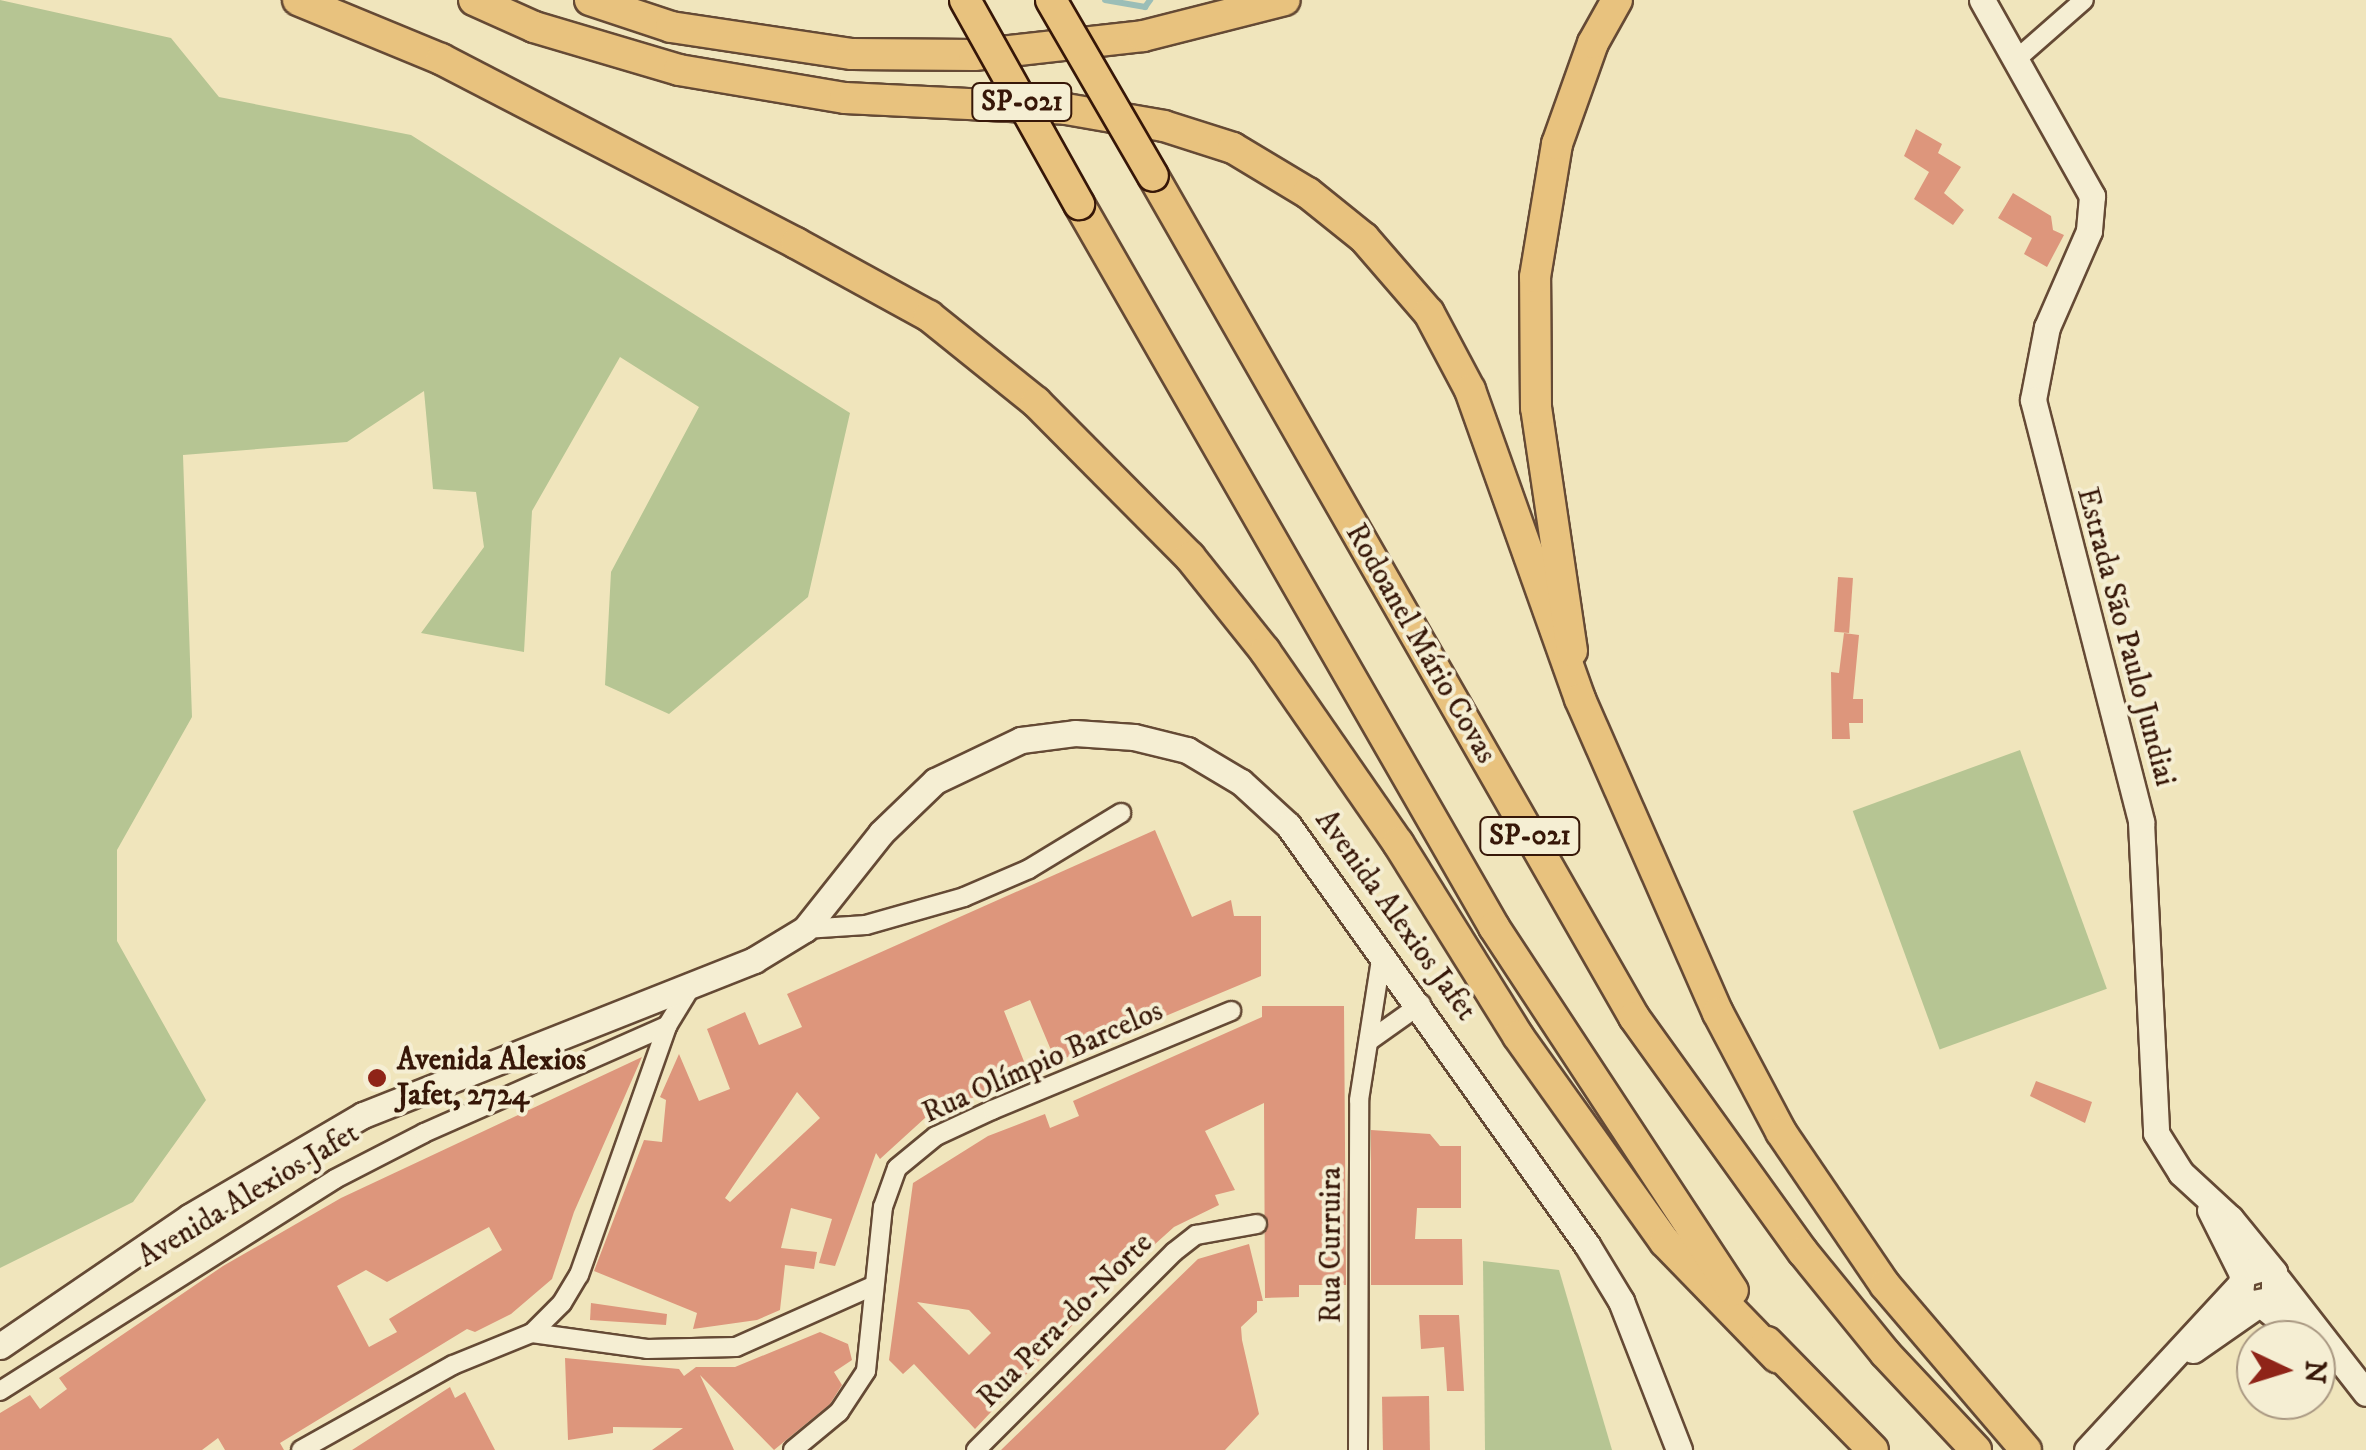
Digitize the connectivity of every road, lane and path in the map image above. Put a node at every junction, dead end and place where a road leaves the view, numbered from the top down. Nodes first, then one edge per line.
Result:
1 (298, 0) edge
2 (474, 0) edge
3 (590, 0) edge
4 (966, 0) edge
5 (1051, 0) edge
6 (1285, 0) edge
7 (1617, 0) edge
8 (1982, 0) edge
9 (2084, 0) edge
10 (2018, 57) junction
11 (1580, 699) junction
12 (1121, 813) dead end
13 (805, 930) junction
14 (1382, 950) junction
15 (691, 987) junction
16 (1421, 1004) junction
17 (1231, 1011) dead end
18 (667, 1026) junction
19 (1369, 1041) junction
20 (1257, 1224) dead end
21 (871, 1287) junction
22 (2257, 1287) junction
23 (2287, 1320) edge
24 (532, 1333) junction
25 (0, 1346) edge
26 (1776, 1357) junction
27 (2336, 1373) edge
28 (0, 1391) edge
29 (2366, 1394) edge
30 (2366, 1407) edge
31 (301, 1450) edge
32 (793, 1450) edge
33 (976, 1450) edge
34 (1358, 1450) edge
35 (1679, 1450) edge
36 (1873, 1450) edge
37 (1976, 1450) edge
38 (2026, 1450) edge
39 (2088, 1450) edge

1 - 26 highway
2 - 11 highway
3 - 6 highway
4 - 26 highway, SP-021, bridge
5 - 37 highway, Rodoanel Mário Covas / SP-021, bridge
7 - 11 highway
8 - 10 main road, Estrada São Paulo Jundiai
9 - 10 street
10 - 22 main road, Estrada São Paulo Jundiai
11 - 38 highway
12 - 13 street, Avenida Alexios Jafet
13 - 14 main road, Avenida Alexios Jafet
13 - 15 main road, Avenida Alexios Jafet
14 - 16 main road, Avenida Alexios Jafet
14 - 19 street, Rua Curruira
15 - 18 street
15 - 25 main road, Avenida Alexios Jafet
16 - 19 street
16 - 35 main road, Avenida Alexios Jafet
17 - 21 street, Rua Olímpio Barcelos
18 - 24 street
18 - 28 street, Avenida Alexios Jafet
19 - 34 street, Rua Curruira
20 - 33 street, Rua Pera-do-Norte
21 - 24 street
21 - 32 street, Rua Olímpio Barcelos
22 - 23 main road, Estrada São Paulo Jundiai
22 - 29 main road, Estrada São Paulo Jundiai
22 - 39 main road
24 - 31 street
26 - 36 highway, SP-021
27 - 30 main road

